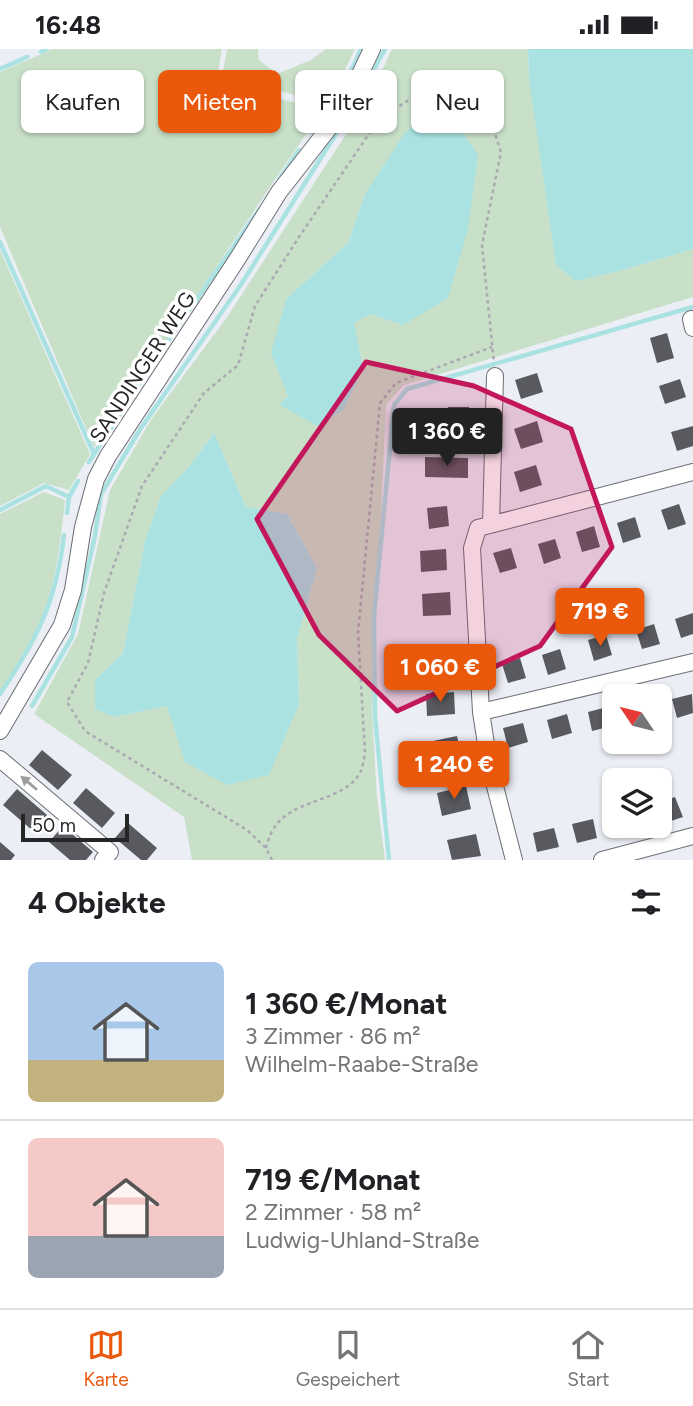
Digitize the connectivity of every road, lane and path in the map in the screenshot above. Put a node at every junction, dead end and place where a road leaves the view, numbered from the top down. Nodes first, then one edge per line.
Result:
1 (372, 49) edge
2 (492, 347) junction
3 (493, 357) dead end
4 (495, 376) dead end
5 (693, 472) edge
6 (484, 526) junction
7 (693, 662) edge
8 (481, 712) junction
9 (0, 731) edge
10 (0, 759) edge
11 (693, 836) edge
12 (266, 848) junction
13 (103, 860) edge
14 (272, 860) edge
15 (514, 860) edge
16 (602, 860) edge

1 - 9 street, SANDINGER WEG
2 - 3 path
2 - 12 path
2 - 12 path
4 - 6 street
5 - 6 street
6 - 8 street
7 - 8 street
8 - 15 street
13 -> 10 street
11 - 16 street
12 - 14 path

